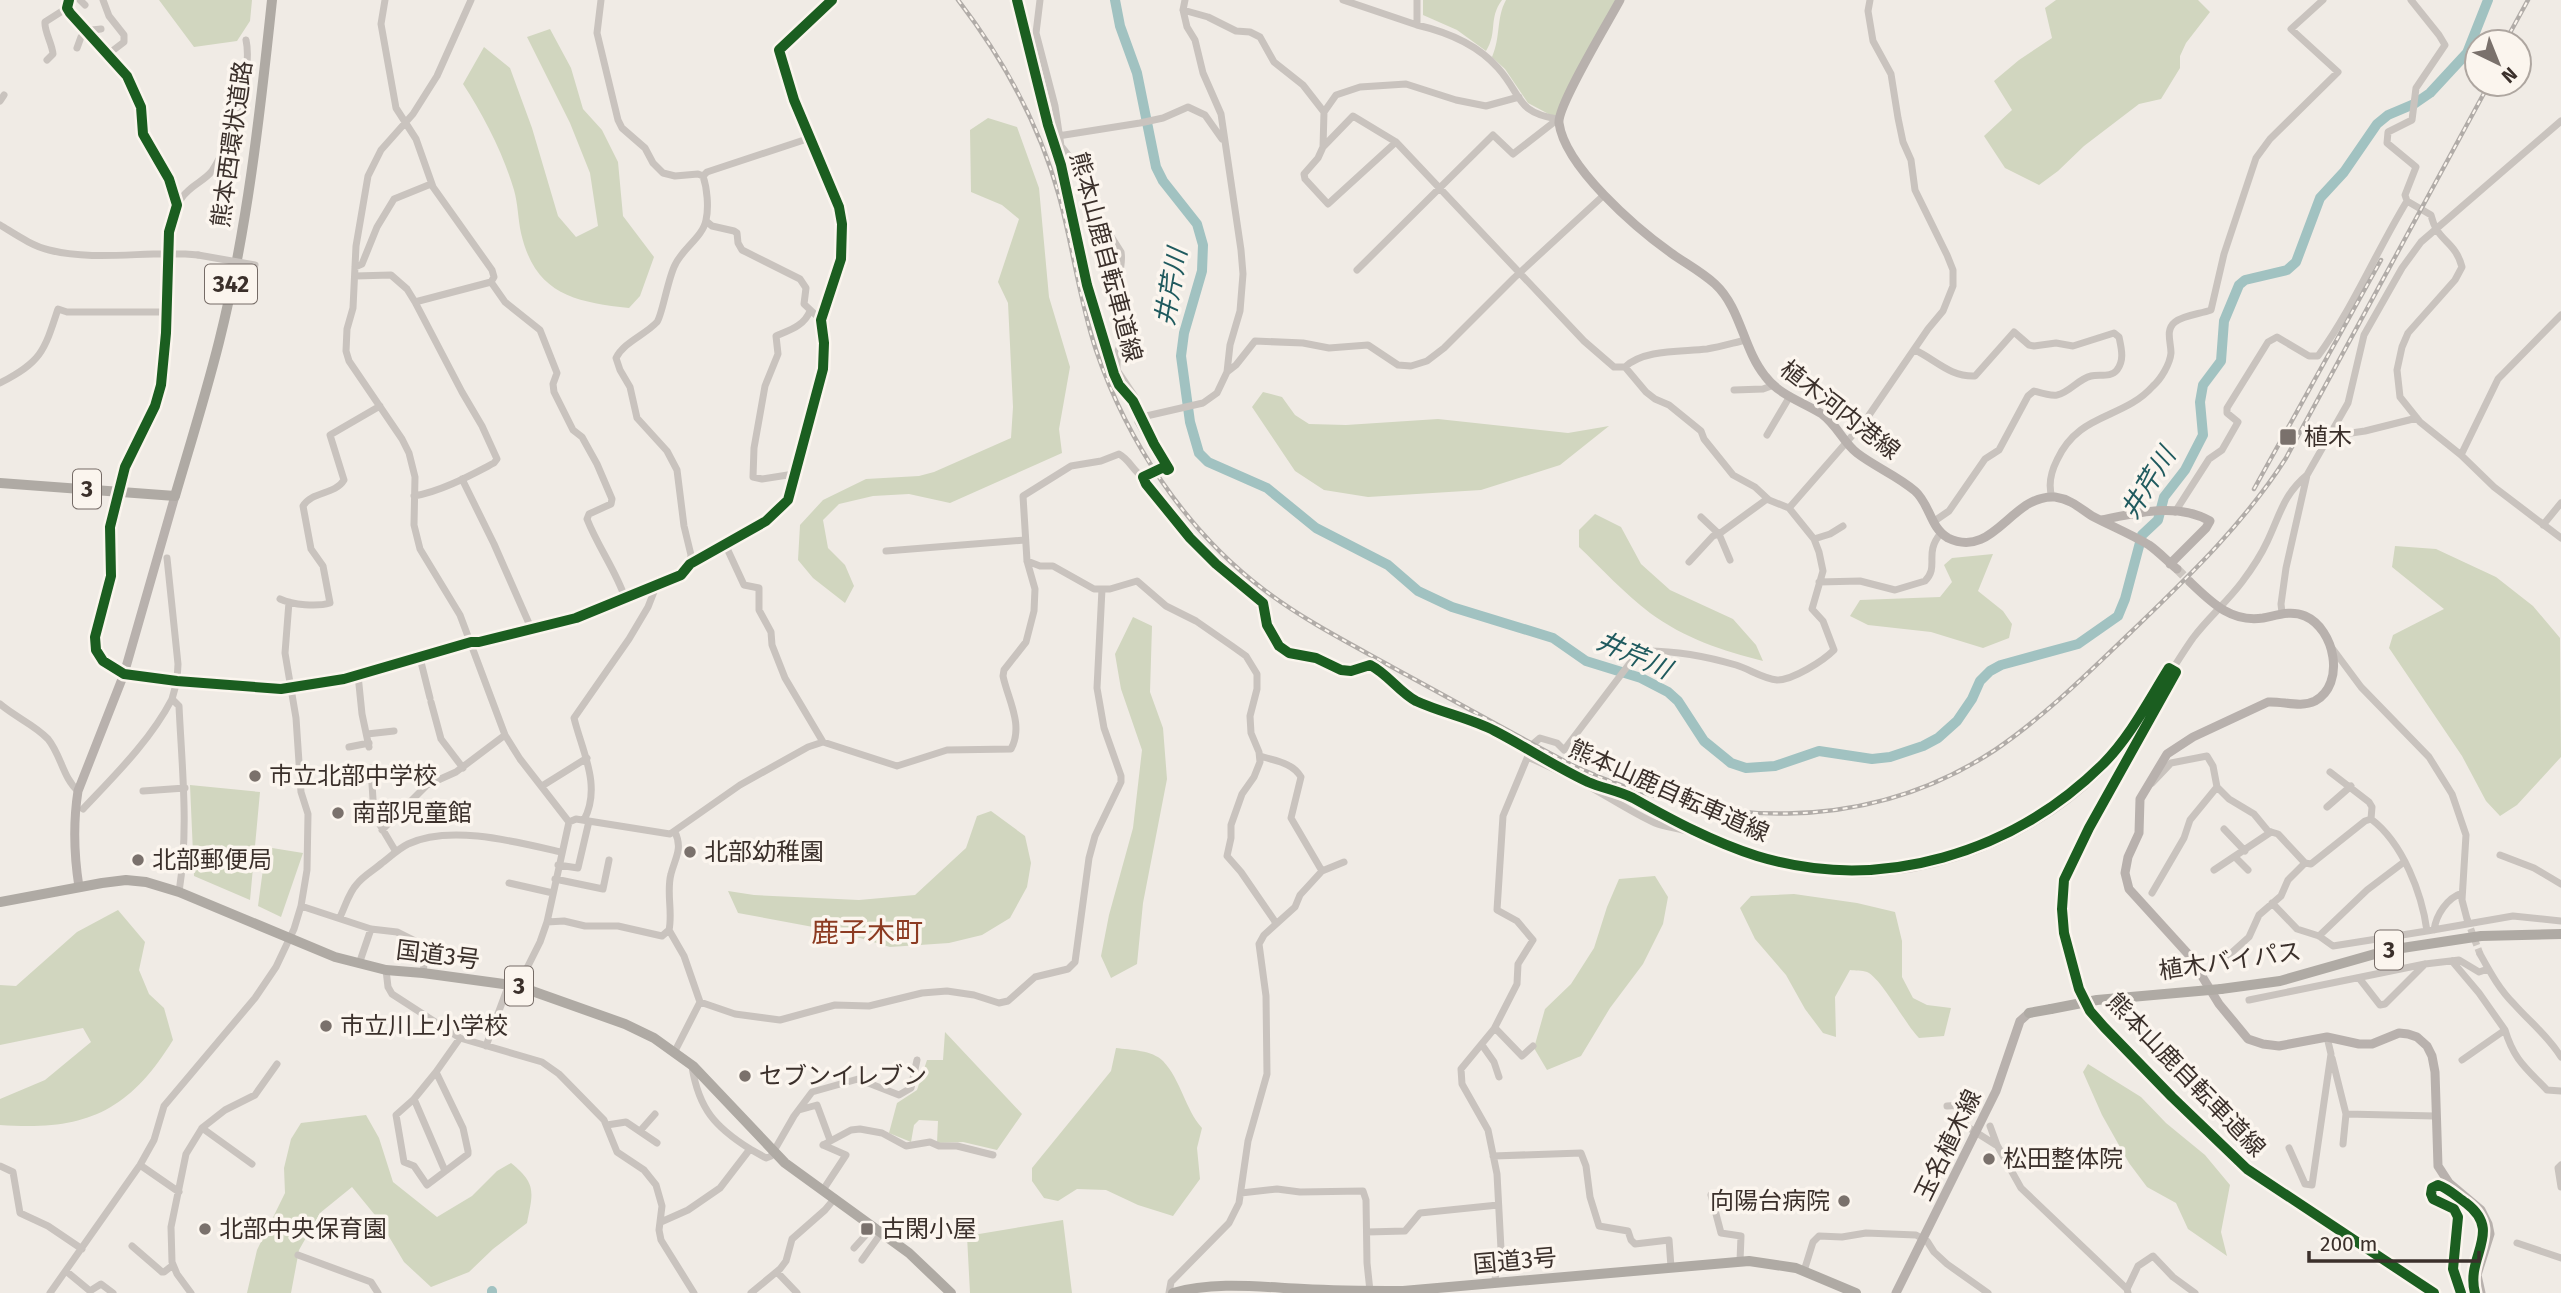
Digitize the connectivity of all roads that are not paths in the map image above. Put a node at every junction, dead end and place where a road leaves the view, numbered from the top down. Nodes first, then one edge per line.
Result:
1 (103, 0) edge
2 (271, 0) edge
3 (385, 0) edge
4 (471, 0) edge
5 (601, 0) edge
6 (832, 0) edge
7 (1040, 0) edge
8 (1185, 0) edge
9 (1343, 0) edge
10 (1418, 0) edge
11 (1620, 0) edge
12 (1870, 0) edge
13 (2323, 0) edge
14 (2412, 0) edge
15 (68, 4) edge
16 (1184, 10) junction
17 (1417, 25) junction
18 (101, 29) dead end
19 (91, 37) junction
20 (246, 40) dead end
21 (77, 48) dead end
22 (107, 55) junction
23 (47, 60) dead end
24 (1519, 97) junction
25 (1324, 112) junction
26 (1558, 119) junction
27 (407, 122) junction
28 (2560, 124) edge
29 (1058, 136) junction
30 (810, 138) junction
31 (1224, 142) junction
32 (1396, 142) junction
33 (1323, 147) junction
34 (703, 176) junction
35 (431, 184) junction
36 (1441, 188) junction
37 (1604, 195) junction
38 (2407, 201) junction
39 (177, 205) junction
40 (706, 221) junction
41 (0, 225) edge
42 (2435, 231) junction
43 (167, 252) junction
44 (255, 265) dead end
45 (1357, 270) dead end
46 (355, 271) junction
47 (1520, 273) junction
48 (491, 282) junction
49 (415, 302) junction
50 (810, 311) junction
51 (167, 312) junction
52 (2561, 315) edge
53 (821, 320) junction
54 (1746, 340) junction
55 (1915, 350) junction
56 (1625, 367) junction
57 (1227, 372) junction
58 (0, 383) edge
59 (1774, 385) junction
60 (1734, 390) dead end
61 (1790, 396) junction
62 (380, 406) junction
63 (1142, 417) junction
64 (2417, 418) junction
65 (1768, 435) dead end
66 (2331, 436) junction
67 (1846, 440) junction
68 (2461, 455) junction
69 (125, 467) tunnel mouth
70 (1164, 467) joint
71 (794, 474) junction
72 (2307, 475) junction
73 (1143, 477) joint
74 (461, 479) junction
75 (0, 483) edge
76 (175, 496) junction
77 (414, 496) junction
78 (2052, 497) junction
79 (1767, 499) junction
80 (2561, 503) edge
81 (115, 506) tunnel mouth
82 (1789, 508) junction
83 (2175, 512) junction
84 (1701, 517) dead end
85 (2101, 520) junction
86 (1933, 522) junction
87 (2543, 525) junction
88 (1843, 526) dead end
89 (1941, 533) junction
90 (1719, 534) junction
91 (2561, 538) edge
92 (1814, 539) junction
93 (1024, 540) junction
94 (725, 544) junction
95 (886, 551) dead end
96 (167, 558) dead end
97 (1730, 560) dead end
98 (1027, 561) junction
99 (1689, 562) dead end
100 (691, 564) junction
101 (1819, 582) junction
102 (2190, 582) tunnel mouth
103 (657, 584) junction
104 (1102, 590) junction
105 (625, 598) junction
106 (280, 599) dead end
107 (289, 603) junction
108 (2217, 608) junction
109 (2283, 613) junction
110 (531, 628) junction
111 (471, 642) junction
112 (2329, 642) junction
113 (419, 658) junction
114 (124, 674) junction
115 (358, 675) junction
116 (177, 681) junction
117 (292, 688) junction
118 (172, 699) junction
119 (0, 704) edge
120 (394, 731) dead end
121 (367, 734) junction
122 (505, 735) junction
123 (823, 742) junction
124 (349, 747) dead end
125 (1260, 756) junction
126 (1528, 757) junction
127 (587, 758) junction
128 (371, 768) dead end
129 (463, 768) junction
130 (2330, 772) dead end
131 (2148, 785) junction
132 (541, 786) junction
133 (2217, 786) junction
134 (2351, 786) junction
135 (185, 788) junction
136 (78, 791) junction
137 (143, 791) dead end
138 (2327, 807) dead end
139 (83, 809) dead end
140 (2371, 819) junction
141 (586, 820) junction
142 (569, 822) junction
143 (2224, 829) dead end
144 (382, 830) junction
145 (675, 832) junction
146 (2271, 832) junction
147 (2245, 850) junction
148 (396, 852) junction
149 (561, 852) junction
150 (2500, 855) dead end
151 (2235, 857) junction
152 (610, 860) dead end
153 (1344, 862) dead end
154 (2404, 862) junction
155 (2305, 863) junction
156 (558, 865) junction
157 (2214, 870) dead end
158 (2248, 870) dead end
159 (1322, 871) junction
160 (555, 879) junction
161 (509, 883) dead end
162 (2561, 884) edge
163 (79, 887) junction
164 (179, 892) junction
165 (553, 893) junction
166 (2152, 893) dead end
167 (2462, 893) junction
168 (0, 902) edge
169 (2272, 903) junction
170 (301, 906) junction
171 (340, 917) junction
172 (2467, 919) tunnel mouth
173 (2561, 921) edge
174 (547, 922) junction
175 (1276, 923) junction
176 (371, 929) junction
177 (669, 930) junction
178 (2430, 931) junction
179 (2561, 934) edge
180 (2319, 936) junction
181 (290, 938) junction
182 (2480, 954) tunnel mouth
183 (2229, 955) dead end
184 (2452, 961) junction
185 (359, 964) junction
186 (2425, 964) junction
187 (2488, 969) junction
188 (386, 970) junction
189 (423, 972) junction
190 (2359, 978) junction
191 (513, 985) junction
192 (2249, 1000) dead end
193 (699, 1002) junction
194 (2029, 1013) joint
195 (1495, 1028) junction
196 (2505, 1030) junction
197 (2327, 1037) junction
198 (460, 1038) junction
199 (486, 1045) junction
200 (1482, 1045) junction
201 (1533, 1045) dead end
202 (675, 1051) junction
203 (2331, 1054) junction
204 (2561, 1057) edge
205 (917, 1060) dead end
206 (2462, 1060) dead end
207 (277, 1064) dead end
208 (694, 1066) junction
209 (436, 1072) junction
210 (1499, 1077) dead end
211 (2561, 1091) edge
212 (414, 1099) junction
213 (1958, 1105) junction
214 (1947, 1106) dead end
215 (1976, 1109) dead end
216 (799, 1110) junction
217 (654, 1114) dead end
218 (2346, 1114) junction
219 (2435, 1116) junction
220 (607, 1125) junction
221 (1990, 1126) dead end
222 (202, 1128) junction
223 (640, 1131) junction
224 (1976, 1132) junction
225 (830, 1140) junction
226 (657, 1143) dead end
227 (2343, 1144) dead end
228 (1997, 1145) junction
229 (2289, 1148) dead end
230 (750, 1149) junction
231 (774, 1153) junction
232 (993, 1155) dead end
233 (1493, 1156) junction
234 (252, 1164) dead end
235 (2561, 1165) edge
236 (0, 1166) edge
237 (140, 1166) junction
238 (446, 1171) junction
239 (2561, 1187) edge
240 (823, 1190) junction
241 (179, 1192) junction
242 (1241, 1193) junction
243 (1711, 1195) dead end
244 (835, 1198) junction
245 (1498, 1205) junction
246 (660, 1222) junction
247 (878, 1229) junction
248 (1367, 1232) junction
249 (1923, 1238) junction
250 (2517, 1243) dead end
251 (132, 1246) dead end
252 (854, 1248) dead end
253 (82, 1249) junction
254 (298, 1255) dead end
255 (2561, 1258) edge
256 (862, 1260) dead end
257 (1740, 1261) junction
258 (173, 1265) junction
259 (1671, 1267) junction
260 (66, 1271) junction
261 (1804, 1271) junction
262 (777, 1272) junction
263 (1494, 1284) junction
264 (1189, 1290) edge
265 (1221, 1290) edge
266 (1453, 1290) edge
267 (1370, 1291) junction
268 (2128, 1291) edge
269 (50, 1293) edge
270 (113, 1293) edge
271 (191, 1293) edge
272 (378, 1293) edge
273 (694, 1293) edge
274 (751, 1293) edge
275 (797, 1293) edge
276 (951, 1293) edge
277 (1171, 1293) edge
278 (1856, 1293) edge
279 (1896, 1293) edge
280 (1988, 1293) edge
281 (2196, 1293) edge
282 (2481, 1293) edge

1 - 22 street
2 - 76 highway, 熊本西環状道路 / 342
3 - 27 street
4 - 27 street
5 - 34 street
6 - 30 street
7 - 29 street
8 - 16 street
9 - 17 street
10 - 17 street
11 - 26 main road
12 - 55 street
13 - 78 street
14 - 38 street
15 - 19 street
15 - 23 street
16 - 25 street
16 - 31 street
17 - 24 street
18 - 19 street
19 - 21 street
19 - 22 street
20 - 39 street
22 - 39 street
24 - 25 street
24 - 26 street
25 - 33 street
26 - 36 street
26 - 37 main road, 植木河内港線
27 - 35 street
27 - 46 street
28 - 42 street
29 - 31 street
29 - 63 street
30 - 34 street
30 - 53 street
31 - 57 street
32 - 33 street
32 - 33 street
32 - 36 street
34 - 40 street
35 - 46 street
35 - 48 street
36 - 45 street
36 - 47 street
37 - 47 street
37 - 54 main road, 植木河内港線
38 - 42 street
38 - 83 street
39 - 43 street
40 - 50 street
40 - 100 street
41 - 43 street
42 - 64 street
42 - 66 street
43 - 44 street, bridge
43 - 51 street
46 - 49 street
46 - 62 street
47 - 56 street
47 - 57 street
48 - 49 street
48 - 105 street
49 - 74 street
50 - 53 street
50 - 71 street
51 - 58 street
51 - 69 street
52 - 68 street
53 - 71 street
54 - 56 street
54 - 59 main road, 植木河内港線
55 - 67 street
55 - 86 street
56 - 79 street
57 - 63 street
59 - 60 street
59 - 61 main road, 植木河内港線
61 - 65 street
61 - 67 main road, 植木河内港線
62 - 77 street
62 - 107 street
63 - 70 street
64 - 66 street
64 - 68 street
66 - 72 street
67 - 82 street
67 - 86 main road, 植木河内港線
68 - 87 street
70 - 73 main road
71 - 94 street
72 - 108 street
72 - 109 street
73 - 93 street
74 - 77 street
74 - 110 street
75 - 76 highway, 3
76 - 114 main road, 342
77 - 111 street
78 - 85 main road
78 - 89 main road
79 - 82 street
79 - 90 street
80 - 87 street
81 - 114 street
82 - 92 street
83 - 85 main road
83 - 85 main road
84 - 90 street
86 - 89 main road, 植木河内港線
87 - 91 street
88 - 92 street
89 - 101 street
90 - 97 street
90 - 99 street
92 - 101 street
93 - 95 street
93 - 98 street
94 - 100 street
94 - 123 street
96 - 116 street
98 - 104 street
98 - 123 street
100 - 103 street
101 - 126 street
102 - 108 main road
103 - 105 street
103 - 127 street
104 - 125 street
104 - 193 street
105 - 110 street
106 - 107 street
107 - 117 street
108 - 109 main road
108 - 126 street
109 - 112 main road
110 - 111 street
111 - 113 street
111 - 122 street
112 - 131 main road
112 - 167 street
113 - 115 street
113 - 129 street
114 - 116 street
114 - 136 main road, 342
115 - 117 street
115 - 121 street
116 - 117 street
116 - 118 street
117 - 170 street
118 - 135 street
118 - 139 street
119 - 136 street
120 - 121 street
121 - 124 street
122 - 129 street
122 - 132 street
123 - 145 street
125 - 159 street
125 - 175 street
126 - 195 street
127 - 132 street
127 - 141 street
128 - 144 street
129 - 144 street
130 - 134 street
131 - 133 street
131 - 197 main road
132 - 142 street
133 - 146 street
133 - 166 street
134 - 138 street
134 - 140 street
135 - 137 street
135 - 164 street
136 - 163 main road, 342
140 - 154 street
140 - 155 street
141 - 142 street
141 - 145 street
141 - 156 street
142 - 149 street
143 - 147 street
144 - 148 street
145 - 177 street
146 - 147 street
146 - 155 street
147 - 151 street
148 - 149 street
148 - 171 street
149 - 156 street
150 - 162 street
151 - 157 street
151 - 158 street
152 - 160 street
153 - 159 street
154 - 178 street
154 - 180 street
155 - 169 street
156 - 160 street
159 - 175 street
160 - 165 street
161 - 165 street
163 - 164 highway, 国道3号 / 3
163 - 168 highway, 国道3号 / 3
164 - 181 highway, 国道3号 / 3
165 - 174 street
167 - 172 street
167 - 178 street
169 - 180 street
169 - 183 street
170 - 171 street
170 - 181 street
171 - 176 street
173 - 178 street
174 - 177 street
174 - 191 street
175 - 242 street
176 - 185 street
176 - 189 street
177 - 193 street
178 - 180 street
179 - 194 highway, 植木バイパス / 3, bridge
181 - 185 highway, 国道3号 / 3
181 - 237 street
182 - 187 street
184 - 186 street
184 - 187 street
184 - 196 street
185 - 188 highway, 国道3号 / 3
186 - 190 street
186 - 190 street
187 - 204 street
188 - 189 highway, 国道3号 / 3
188 - 198 street
189 - 191 highway, 国道3号 / 3
190 - 192 street
191 - 199 street
191 - 202 highway, 国道3号 / 3
193 - 202 street
194 - 224 main road, 玉名植木線
195 - 200 street
195 - 201 street
196 - 206 street
196 - 211 street
197 - 203 street
197 - 219 main road
198 - 199 street
198 - 209 street
199 - 220 street
200 - 210 street
200 - 233 street
202 - 208 highway, 国道3号 / 3
203 - 218 street
203 - 229 street
205 - 216 street
207 - 222 street
208 - 230 street
208 - 231 highway, 国道3号 / 3
209 - 212 street
209 - 238 street
212 - 238 street
212 - 238 street
213 - 214 street
213 - 215 street
213 - 224 street
216 - 225 street
216 - 231 street
217 - 223 street
218 - 219 street
218 - 227 street
219 - 282 main road
220 - 223 street
220 - 246 street
221 - 228 street
222 - 234 street
222 - 241 street
223 - 226 street
224 - 228 street
224 - 249 main road, 玉名植木線
225 - 232 street
225 - 240 street
228 - 268 street
230 - 231 street
230 - 246 street
231 - 240 highway, 国道3号 / 3
233 - 245 street
233 - 259 street
235 - 239 street
236 - 253 street
237 - 241 street
237 - 253 street
240 - 244 highway, 国道3号 / 3
241 - 258 street
242 - 248 street
242 - 277 street
243 - 257 street
244 - 247 highway, 国道3号 / 3
244 - 262 street
245 - 248 street
245 - 263 street
246 - 273 street
247 - 252 street
247 - 256 street
247 - 276 highway, 国道3号 / 3
248 - 267 street
249 - 261 street
249 - 279 main road, 玉名植木線
249 - 280 street
250 - 255 street
251 - 258 street
253 - 260 street
254 - 272 street
257 - 259 highway, 国道3号
257 - 261 highway, 国道3号
258 - 271 street
259 - 263 highway, 国道3号
260 - 269 street
260 - 270 street
261 - 278 highway, 国道3号
262 - 274 street
262 - 275 street
263 - 266 highway, 国道3号
264 - 265 highway, 国道3号
264 - 277 highway, 国道3号
265 - 267 highway, 国道3号
266 - 267 highway, 国道3号
268 - 281 street

